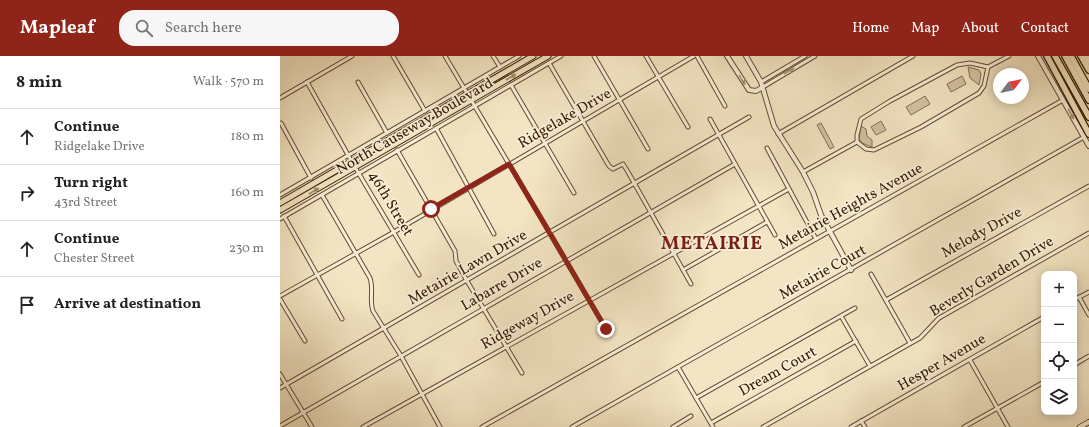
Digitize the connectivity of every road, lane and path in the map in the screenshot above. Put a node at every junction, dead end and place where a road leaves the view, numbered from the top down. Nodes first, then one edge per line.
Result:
1 (352, 56) edge
2 (393, 56) edge
3 (444, 56) edge
4 (493, 56) edge
5 (519, 56) edge
6 (533, 56) edge
7 (548, 56) edge
8 (561, 56) edge
9 (594, 56) edge
10 (646, 56) edge
11 (696, 56) edge
12 (727, 56) edge
13 (746, 56) edge
14 (805, 56) edge
15 (815, 56) edge
16 (913, 56) edge
17 (1009, 56) edge
18 (1038, 56) edge
19 (1047, 56) edge
20 (1055, 56) edge
21 (1065, 56) edge
22 (1071, 56) edge
23 (1081, 56) edge
24 (1086, 56) edge
25 (799, 58) edge
26 (1089, 61) edge
27 (548, 64) junction
28 (802, 64) junction
29 (500, 67) junction
30 (988, 67) junction
31 (1089, 70) edge
32 (658, 77) junction
33 (307, 82) junction
34 (358, 82) dead end
35 (761, 82) junction
36 (511, 85) junction
37 (763, 87) junction
38 (464, 89) junction
39 (1089, 89) edge
40 (468, 95) junction
41 (280, 98) edge
42 (471, 100) junction
43 (620, 100) junction
44 (1063, 100) junction
45 (1089, 100) edge
46 (474, 106) junction
47 (725, 106) dead end
48 (1075, 108) junction
49 (425, 111) junction
50 (749, 117) dead end
51 (1089, 117) edge
52 (710, 119) dead end
53 (582, 122) junction
54 (281, 124) edge
55 (688, 127) dead end
56 (436, 128) junction
57 (1089, 130) edge
58 (387, 134) junction
59 (778, 134) junction
60 (718, 135) junction
61 (1086, 136) edge
62 (857, 142) junction
63 (545, 143) junction
64 (1089, 146) edge
65 (767, 148) dead end
66 (648, 149) dead end
67 (397, 150) junction
68 (349, 156) junction
69 (352, 162) junction
70 (509, 164) junction
71 (735, 164) junction
72 (355, 167) junction
73 (803, 172) junction
74 (359, 173) junction
75 (311, 178) junction
76 (635, 183) junction
77 (1089, 186) edge
78 (468, 187) junction
79 (789, 189) junction
80 (574, 193) dead end
81 (322, 195) junction
82 (280, 196) edge
83 (280, 203) edge
84 (758, 206) junction
85 (431, 209) junction
86 (280, 210) edge
87 (651, 212) junction
88 (284, 216) junction
89 (280, 219) edge
90 (767, 222) junction
91 (830, 231) junction
92 (394, 232) junction
93 (550, 232) junction
94 (1089, 233) edge
95 (494, 234) dead end
96 (775, 235) dead end
97 (816, 239) junction
98 (355, 253) junction
99 (673, 253) junction
100 (567, 260) junction
101 (683, 270) junction
102 (851, 270) junction
103 (316, 274) junction
104 (871, 274) dead end
105 (419, 275) dead end
106 (467, 281) junction
107 (691, 284) dead end
108 (1089, 292) edge
109 (280, 297) edge
110 (1079, 297) joint
111 (590, 299) junction
112 (886, 300) junction
113 (483, 308) junction
114 (855, 308) dead end
115 (1089, 315) edge
116 (841, 316) junction
117 (342, 319) dead end
118 (1041, 319) edge
119 (384, 329) junction
120 (606, 329) dead end
121 (305, 341) dead end
122 (856, 341) junction
123 (910, 343) junction
124 (505, 346) junction
125 (401, 356) junction
126 (1089, 356) edge
127 (970, 360) junction
128 (1077, 363) edge
129 (870, 366) junction
130 (678, 367) junction
131 (280, 374) edge
132 (522, 374) dead end
133 (1041, 384) edge
134 (286, 385) junction
135 (280, 388) edge
136 (422, 393) junction
137 (696, 398) junction
138 (997, 408) junction
139 (303, 414) junction
140 (692, 416) dead end
141 (862, 421) junction
142 (711, 422) junction
143 (1089, 422) edge
144 (280, 426) edge
145 (312, 427) edge
146 (362, 427) edge
147 (440, 427) edge
148 (482, 427) edge
149 (572, 427) edge
150 (673, 427) edge
151 (714, 427) edge
152 (763, 427) edge
153 (851, 427) edge
154 (865, 427) edge
155 (964, 427) edge
156 (1008, 427) edge
157 (1080, 427) edge

1 - 33 street
2 - 49 street
3 - 38 street
4 - 29 street
5 - 29 street, North Causeway Boulevard
6 - 40 highway, North Causeway Boulevard
42 -> 7 highway, North Causeway Boulevard
8 - 27 street, North Causeway Boulevard
9 - 43 street
10 - 32 street
11 - 32 street, Ridgelake Drive
11 - 47 street
12 -> 37 street
13 - 35 street
14 - 25 street
15 - 28 street
16 - 59 street
17 - 30 street
18 - 44 street
19 - 48 highway
20 - 51 highway
21 - 45 highway
22 - 39 highway
23 - 31 highway
24 - 26 highway
25 - 28 street
25 - 35 street
27 - 36 street, North Causeway Boulevard
27 - 53 street
37 -> 28 street
29 - 38 street, North Causeway Boulevard
30 - 62 street
30 - 62 street
32 - 43 street, Ridgelake Drive
32 - 55 street
33 - 41 street
33 - 68 street, 46th Street
34 - 58 street
35 - 37 street
36 - 46 street, North Causeway Boulevard
36 - 63 street
37 - 59 street
38 - 40 street
38 - 49 street, North Causeway Boulevard
40 - 42 street
40 - 69 highway, North Causeway Boulevard
42 - 46 street
42 - 72 highway, North Causeway Boulevard
43 - 53 street, Ridgelake Drive
43 - 66 street
44 -> 61 street
44 - 91 street, Metairie Heights Avenue
46 - 56 street, North Causeway Boulevard
46 - 70 street
48 - 57 highway
48 - 61 highway
49 - 58 street, North Causeway Boulevard
50 - 60 street, Metairie Lawn Drive
52 - 60 street
53 - 63 street, Ridgelake Drive
53 - 76 street
54 - 75 street
56 - 67 street, North Causeway Boulevard
56 - 78 street
58 - 68 street, North Causeway Boulevard
59 - 73 street
60 - 71 street
60 - 76 street, Metairie Lawn Drive
61 - 64 street
61 - 102 street, Metairie Court
62 - 73 street
63 - 70 street, Ridgelake Drive
63 - 80 street
65 - 79 street
67 - 74 street, North Causeway Boulevard
67 - 85 street
68 - 69 street, 46th Street
68 - 75 street, North Causeway Boulevard
69 - 72 street, 46th Street
69 - 83 highway, North Causeway Boulevard
70 - 78 street, Ridgelake Drive
70 - 93 street
71 - 84 street
71 - 87 street, Labarre Drive
72 - 74 street, 46th Street
86 -> 72 highway, North Causeway Boulevard
73 - 91 street
74 - 81 street, North Causeway Boulevard
74 - 92 street, 46th Street
75 - 82 street, North Causeway Boulevard
76 - 87 street
76 - 93 street, Metairie Lawn Drive
77 - 112 street, Melody Drive
78 - 85 street, Ridgelake Drive
78 - 95 street
79 - 84 street, Ridgeway Drive
79 - 97 street
81 - 88 street, North Causeway Boulevard
81 - 98 street
84 - 90 street
84 - 99 street, Ridgeway Drive
85 - 92 street, Ridgelake Drive
85 - 106 street
87 - 99 street
87 - 100 street, Labarre Drive
88 - 89 street, North Causeway Boulevard
88 - 103 street
90 - 96 street
90 - 101 street
91 - 97 street, Metairie Heights Avenue
91 - 102 street
92 - 98 street, Ridgelake Drive
92 - 105 street, 46th Street
93 - 100 street
93 - 106 street, Metairie Lawn Drive
94 - 123 street, Beverly Garden Drive
97 - 148 street, Metairie Heights Avenue
98 - 103 street, Ridgelake Drive
98 - 119 street
99 - 101 street
99 - 111 street, Ridgeway Drive
100 - 111 street
100 - 113 street, Labarre Drive
101 - 107 street
102 - 130 street, Metairie Court
103 - 109 street, Ridgelake Drive
103 - 117 street
104 - 112 street
106 - 113 street
106 - 119 street, Metairie Lawn Drive
108 - 110 street
109 - 121 street
110 - 115 street
111 - 120 street
111 - 124 street, Ridgeway Drive
112 - 123 street
113 - 124 street
113 - 125 street, Labarre Drive
114 - 116 street
116 - 122 street
116 - 137 street
118 - 127 street, Hesper Avenue
119 - 125 street
119 - 134 street, Metairie Lawn Drive
122 - 129 street
122 - 142 street, Dream Court
123 - 129 street, Beverly Garden Drive
124 - 132 street
124 - 136 street, Ridgeway Drive
125 - 136 street
125 - 139 street, Labarre Drive
126 - 128 street
127 - 138 street
127 - 141 street, Hesper Avenue
129 - 152 street, Beverly Garden Drive
130 - 137 street
130 - 149 street, Metairie Court
131 - 134 street
133 - 138 street
134 - 135 street, Metairie Lawn Drive
134 - 139 street
136 - 146 street, Ridgeway Drive
136 - 147 street
137 - 142 street
138 - 155 street
138 - 156 street
139 - 144 street, Labarre Drive
139 - 145 street
140 - 150 street
141 - 153 street, Hesper Avenue
141 - 154 street
142 - 151 street
143 - 157 main road

